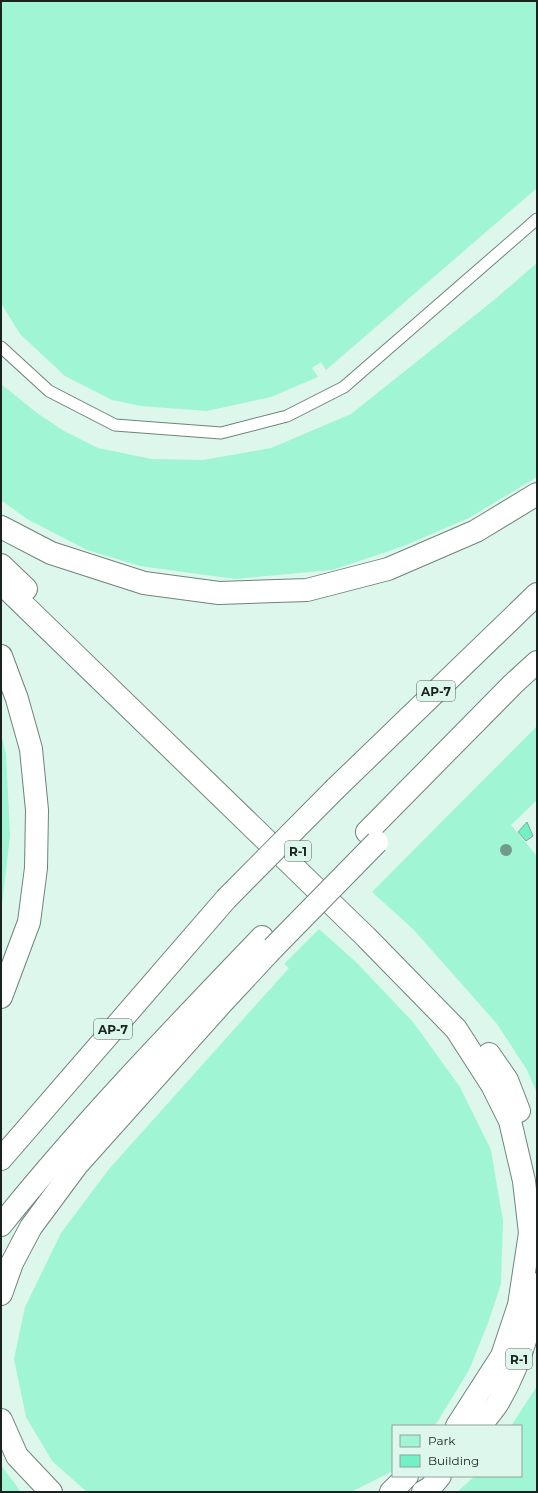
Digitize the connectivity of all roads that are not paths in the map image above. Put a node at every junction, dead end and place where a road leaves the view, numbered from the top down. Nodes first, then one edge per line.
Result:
1 (537, 219) edge
2 (1, 347) edge
3 (537, 494) edge
4 (1, 527) edge
5 (1, 565) edge
6 (1, 583) edge
7 (537, 594) edge
8 (1, 656) edge
9 (537, 662) edge
10 (537, 681) edge
11 (372, 837) junction
12 (268, 943) junction
13 (1, 997) edge
14 (1, 1159) edge
15 (537, 1176) edge
16 (1, 1225) edge
17 (537, 1284) edge
18 (1, 1294) edge
19 (1, 1420) edge
20 (458, 1425) edge
21 (481, 1425) edge
22 (406, 1477) edge
23 (439, 1477) edge
24 (50, 1492) edge
25 (391, 1492) edge
26 (423, 1492) edge

1 - 2 lane
3 - 4 highway
5 - 15 highway, R-1
6 - 20 highway
7 - 14 highway, AP-7, bridge
8 - 13 highway
9 - 11 highway
10 - 11 highway
11 - 12 highway
12 - 16 highway
12 - 18 highway
17 - 21 highway, R-1
19 - 24 highway
22 - 25 highway
23 - 26 highway

